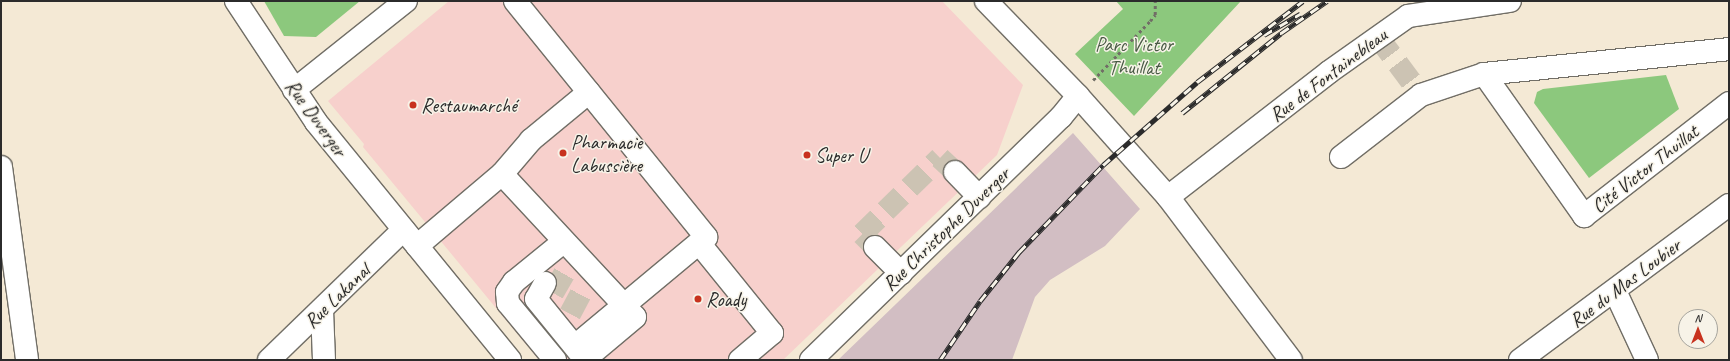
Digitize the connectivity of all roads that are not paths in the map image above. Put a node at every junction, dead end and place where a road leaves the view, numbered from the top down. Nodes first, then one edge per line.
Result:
1 (236, 1) edge
2 (406, 1) edge
3 (515, 1) edge
4 (986, 1) edge
5 (1510, 1) edge
6 (1729, 49) edge
7 (1484, 74) junction
8 (294, 90) junction
9 (589, 92) junction
10 (1078, 96) junction
11 (1729, 103) edge
12 (1341, 157) dead end
13 (1, 167) edge
14 (954, 172) tunnel mouth
15 (502, 174) junction
16 (979, 197) junction
17 (1168, 197) junction
18 (1729, 205) edge
19 (403, 230) junction
20 (699, 243) junction
21 (417, 246) junction
22 (875, 247) tunnel mouth
23 (574, 264) junction
24 (901, 273) junction
25 (1615, 291) junction
26 (623, 305) junction
27 (555, 307) dead end
28 (322, 310) junction
29 (582, 356) edge
30 (27, 360) edge
31 (269, 360) edge
32 (324, 360) edge
33 (510, 360) edge
34 (555, 360) edge
35 (740, 360) edge
36 (811, 360) edge
37 (1291, 360) edge
38 (1520, 360) edge
39 (1647, 360) edge

1 - 8 street, Rue Duverger
2 - 8 street
3 - 9 street
4 - 10 street
5 - 17 street, Rue de Fontainebleau
6 - 7 street
7 - 11 street, Cité Victor Thuillat
7 - 12 street
8 - 19 street, Rue Duverger
9 - 15 street
9 - 20 street
10 - 16 street, Rue Christophe Duverger
10 - 17 street
13 - 30 street
14 - 16 street
15 - 21 street
15 - 23 street
16 - 24 street, Rue Christophe Duverger
17 - 37 street
18 - 25 street, Rue du Mas Loubier
19 - 21 street
19 - 28 street, Rue Lakanal
20 - 26 street
20 - 35 street
21 - 33 street
22 - 24 street
23 - 26 street
23 - 34 street
24 - 36 street, Rue Christophe Duverger
25 - 38 street, Rue du Mas Loubier
25 - 39 street
26 - 29 street
27 - 29 street
28 - 31 street, Rue Lakanal
28 - 32 street

